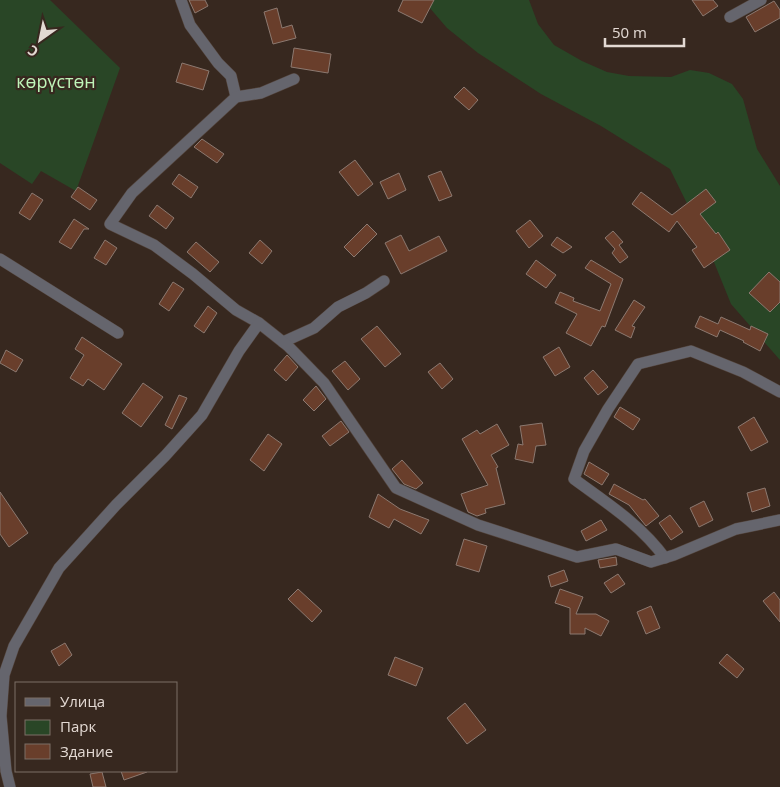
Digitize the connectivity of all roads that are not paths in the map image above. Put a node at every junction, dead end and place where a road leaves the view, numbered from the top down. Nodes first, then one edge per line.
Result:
1 (181, 0) edge
2 (761, 0) edge
3 (730, 17) dead end
4 (294, 79) dead end
5 (236, 97) junction
6 (0, 259) edge
7 (384, 281) dead end
8 (259, 323) junction
9 (118, 334) dead end
10 (283, 342) junction
11 (780, 392) edge
12 (780, 520) edge
13 (665, 558) junction
14 (10, 787) edge

1 - 5 street
2 - 3 street
4 - 5 street
5 - 8 street
6 - 9 street
7 - 10 street
8 - 10 street
8 - 14 street
10 - 13 street
11 - 13 street
12 - 13 street

